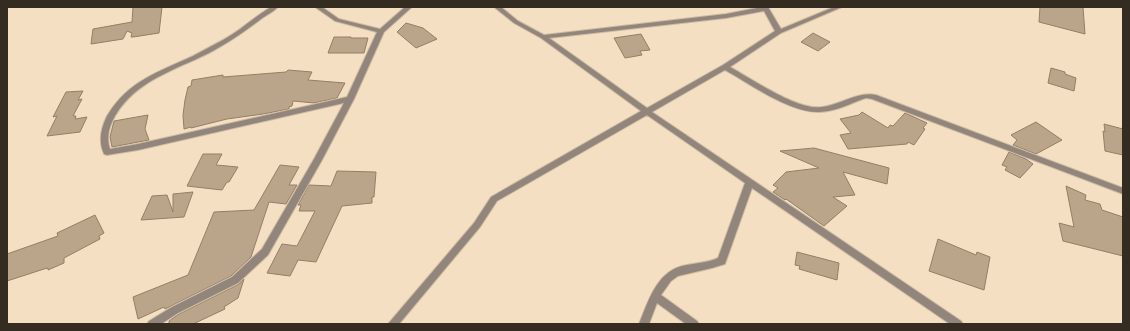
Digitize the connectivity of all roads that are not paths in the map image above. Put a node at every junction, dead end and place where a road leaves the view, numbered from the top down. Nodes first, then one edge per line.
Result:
1 (275, 7) edge
2 (318, 7) edge
3 (409, 7) edge
4 (497, 7) edge
5 (839, 7) edge
6 (765, 8) edge
7 (381, 31) junction
8 (779, 32) junction
9 (543, 37) junction
10 (725, 67) junction
11 (350, 99) junction
12 (646, 111) junction
13 (750, 181) junction
14 (1123, 191) edge
15 (656, 297) junction
16 (152, 324) edge
17 (393, 324) edge
18 (644, 324) edge
19 (694, 324) edge
20 (958, 324) edge

1 - 11 street
2 - 7 street
3 - 7 street
4 - 9 street
5 - 8 street
6 - 8 street
6 - 9 street
7 - 11 street
8 - 10 street
9 - 12 street
10 - 12 street
10 - 14 street
11 - 16 street
12 - 13 street
12 - 17 street
13 - 15 street
13 - 20 street
15 - 18 street
15 - 19 street

